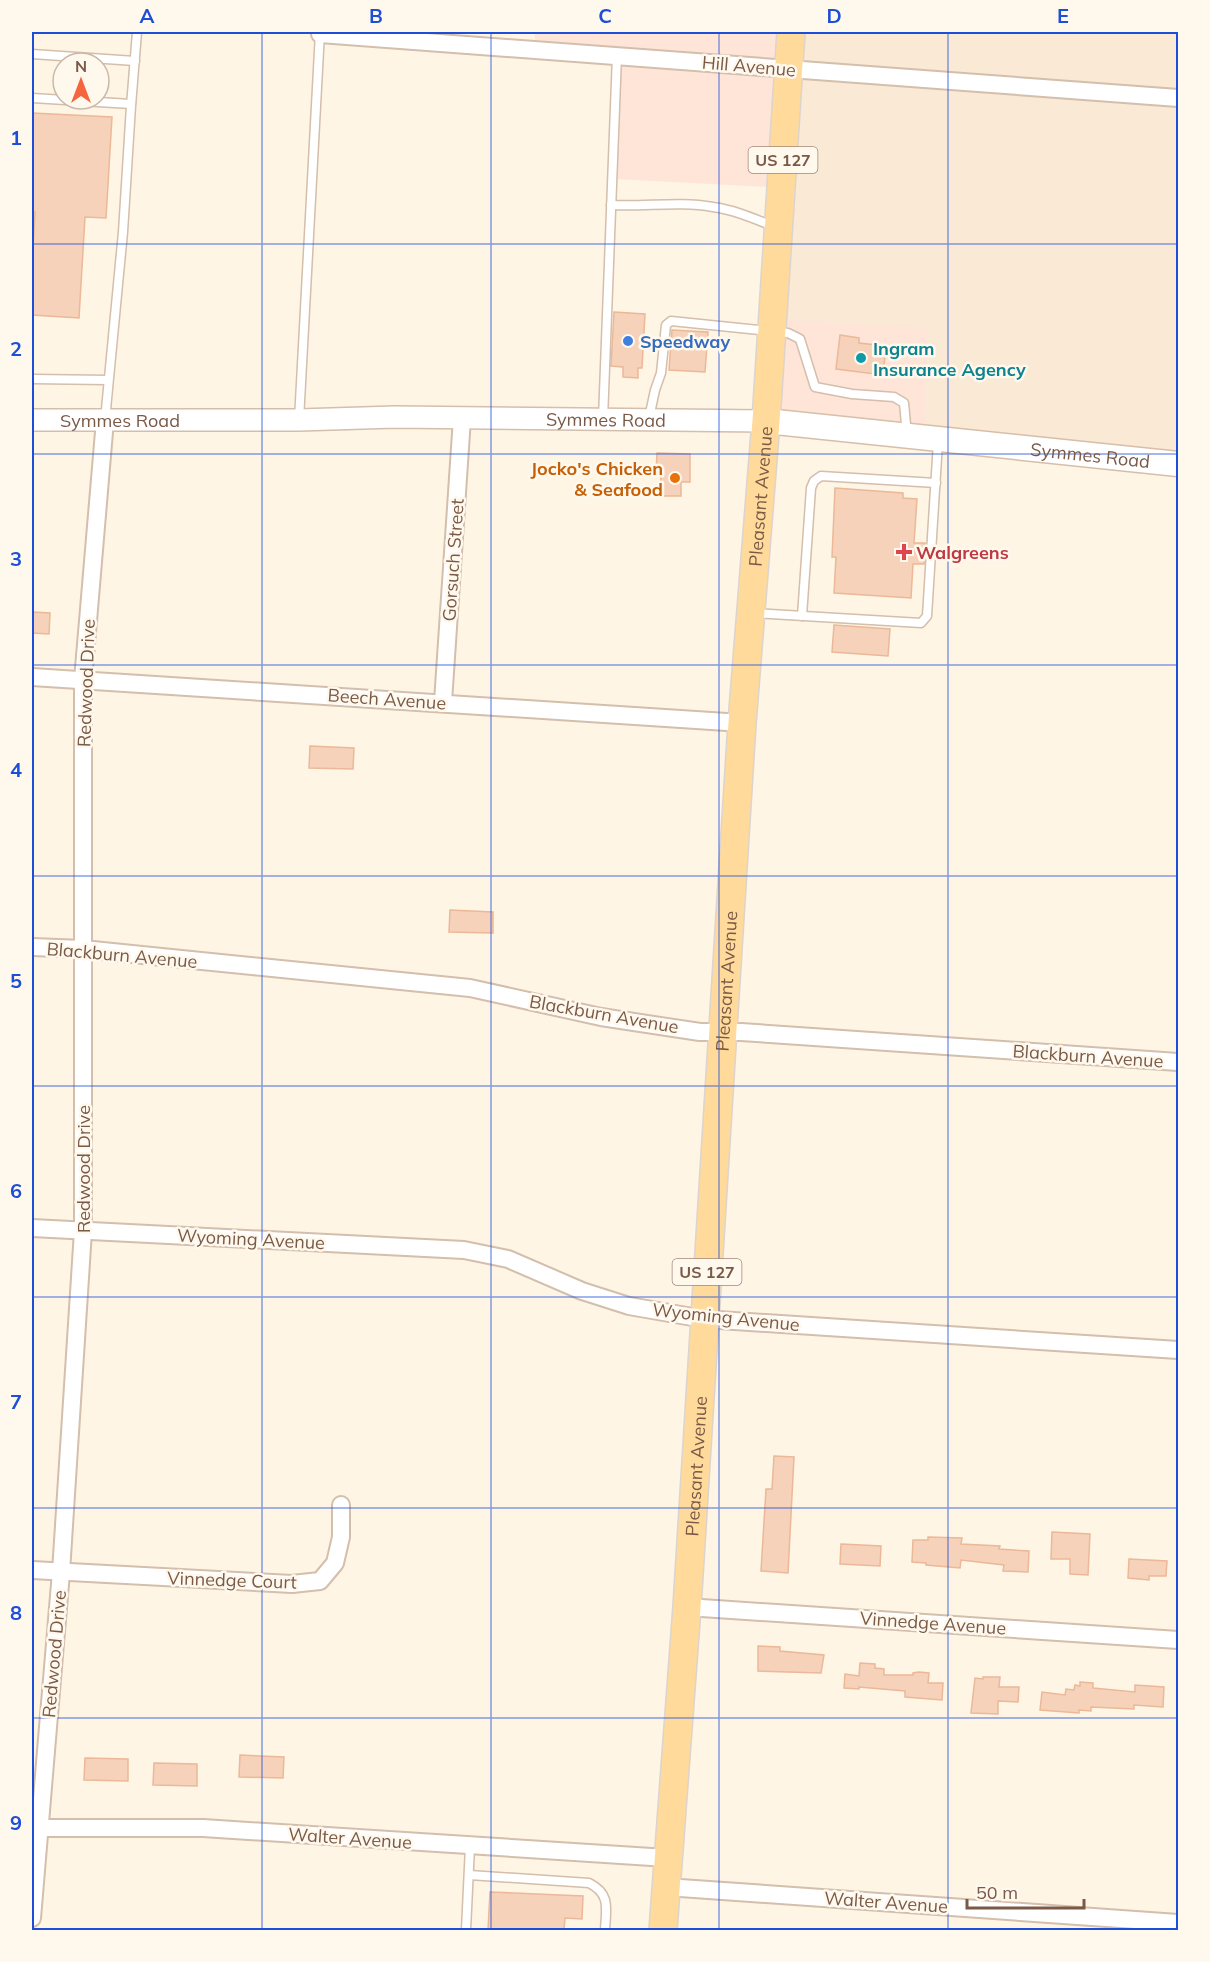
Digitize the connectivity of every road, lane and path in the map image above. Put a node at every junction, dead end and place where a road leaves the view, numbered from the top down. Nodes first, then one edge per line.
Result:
1 (137, 32) edge
2 (317, 32) edge
3 (791, 32) edge
4 (32, 54) edge
5 (617, 55) junction
6 (135, 61) junction
7 (789, 70) junction
8 (32, 98) edge
9 (1179, 98) edge
10 (131, 104) junction
11 (611, 205) junction
12 (778, 229) junction
13 (771, 332) junction
14 (32, 379) edge
15 (108, 380) junction
16 (462, 418) junction
17 (603, 419) junction
18 (648, 419) junction
19 (32, 420) edge
20 (105, 420) junction
21 (299, 420) junction
22 (766, 421) junction
23 (907, 435) junction
24 (938, 439) junction
25 (1179, 464) edge
26 (936, 483) junction
27 (751, 613) junction
28 (802, 616) junction
29 (32, 677) edge
30 (83, 680) junction
31 (443, 702) junction
32 (742, 723) junction
33 (32, 947) edge
34 (83, 949) junction
35 (722, 1031) junction
36 (1179, 1062) edge
37 (32, 1228) edge
38 (83, 1231) junction
39 (704, 1319) junction
40 (1179, 1350) edge
41 (341, 1505) dead end
42 (32, 1570) edge
43 (61, 1572) junction
44 (687, 1607) junction
45 (1179, 1640) edge
46 (36, 1828) edge
47 (470, 1846) junction
48 (667, 1858) junction
49 (469, 1875) junction
50 (666, 1887) junction
51 (32, 1918) edge
52 (1179, 1923) edge
53 (466, 1930) edge
54 (605, 1930) edge
55 (663, 1930) edge

1 - 6 lane
2 - 5 street, Hill Avenue
2 - 21 lane
3 - 7 main road, Pleasant Avenue / US 127
4 - 6 lane
5 - 7 street, Hill Avenue
5 - 11 lane
6 - 10 lane
7 - 9 street, Hill Avenue
7 - 12 main road, Pleasant Avenue / US 127
8 - 10 lane
10 - 15 lane
11 - 12 lane
11 - 17 lane
12 - 13 main road, Pleasant Avenue / US 127
13 - 18 lane
13 - 22 main road, Pleasant Avenue / US 127
13 - 23 lane
14 - 15 lane
15 - 20 lane
16 - 17 street, Symmes Road
16 - 21 street, Symmes Road
16 - 31 street, Gorsuch Street
17 - 18 street, Symmes Road
18 - 22 street, Symmes Road
19 - 20 street, Symmes Road
20 - 21 street, Symmes Road
20 - 30 street, Redwood Drive
22 - 23 main road, Symmes Road
22 - 27 main road, Pleasant Avenue / US 127
23 - 24 main road, Symmes Road
24 - 25 main road, Symmes Road
24 - 26 lane
26 - 28 lane
26 - 28 lane
27 - 28 lane
27 - 32 main road, Pleasant Avenue / US 127
29 - 30 street, Beech Avenue
30 - 31 street, Beech Avenue
30 - 34 street, Redwood Drive
31 - 32 street, Beech Avenue
32 - 35 main road, Pleasant Avenue / US 127
33 - 34 street, Blackburn Avenue
34 - 35 street, Blackburn Avenue
34 - 38 street, Redwood Drive
35 - 36 street, Blackburn Avenue
35 - 39 main road, Pleasant Avenue / US 127
37 - 38 street, Wyoming Avenue
38 - 39 street, Wyoming Avenue
38 - 43 street, Redwood Drive
39 - 40 street, Wyoming Avenue
39 - 44 main road, Pleasant Avenue / US 127
41 - 43 street, Vinnedge Court
42 - 43 street
43 - 46 street, Redwood Drive
44 - 45 street, Vinnedge Avenue
44 - 48 main road, Pleasant Avenue / US 127
46 - 47 street, Walter Avenue
46 - 51 street, Redwood Drive
47 - 48 street, Walter Avenue
47 - 49 lane
48 - 50 main road, Pleasant Avenue / US 127
49 - 53 lane
49 - 54 lane
50 - 52 street, Walter Avenue
50 - 55 main road, Pleasant Avenue / US 127

